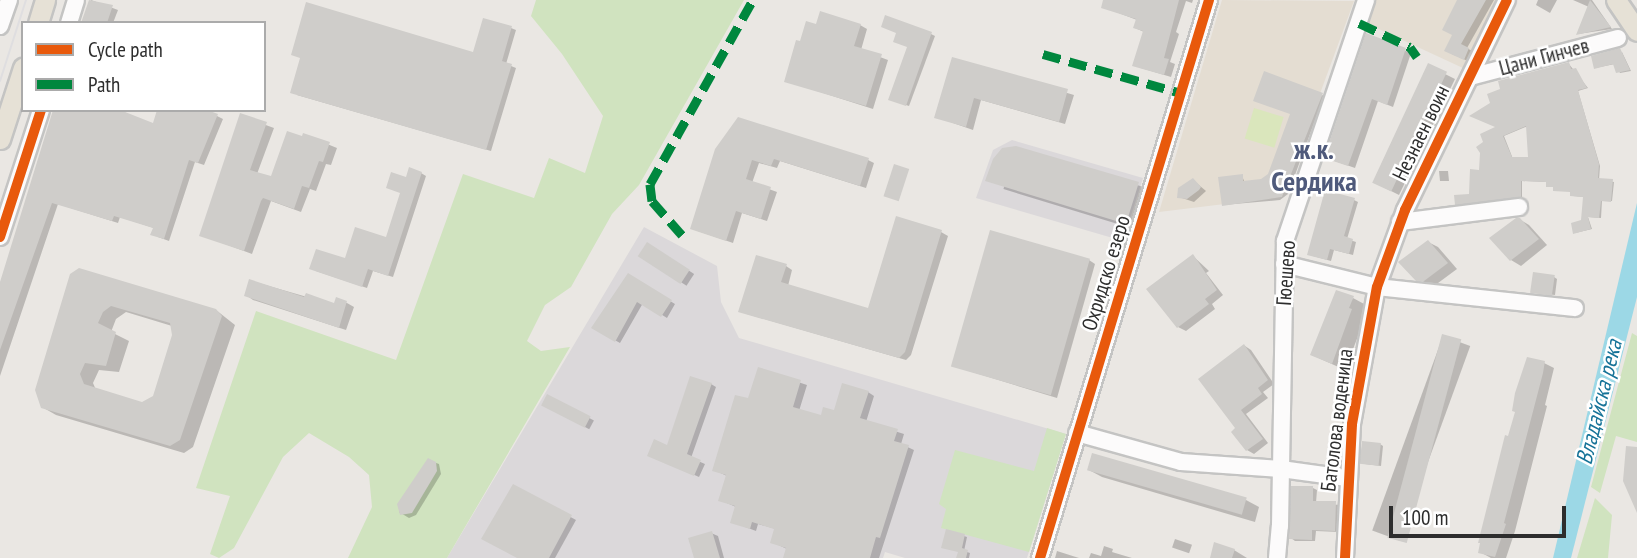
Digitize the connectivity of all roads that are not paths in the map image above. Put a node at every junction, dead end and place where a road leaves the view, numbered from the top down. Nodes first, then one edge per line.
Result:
1 (9, 0) edge
2 (45, 0) edge
3 (76, 0) edge
4 (1209, 0) edge
5 (1366, 0) edge
6 (1507, 0) edge
7 (1616, 0) edge
8 (39, 21) edge
9 (70, 21) edge
10 (0, 26) edge
11 (1628, 34) edge
12 (21, 74) edge
13 (1470, 77) junction
14 (40, 112) edge
15 (0, 139) edge
16 (1519, 208) dead end
17 (1400, 222) junction
18 (0, 237) edge
19 (1284, 264) junction
20 (1377, 287) junction
21 (1576, 308) dead end
22 (1077, 433) junction
23 (1281, 469) junction
24 (1347, 478) junction
25 (1040, 558) edge
26 (1277, 558) edge
27 (1345, 558) edge

1 - 10 street
2 - 8 main road
3 - 9 street
4 - 22 street, Охридско езеро
5 - 19 street, Гюешево
6 - 13 street, Незнаен воин
7 - 11 main road
11 - 13 street, Цани Гинчев
12 - 15 main road
13 - 17 street, Незнаен воин
14 - 18 street
16 - 17 street
17 - 20 street, Незнаен воин
19 - 20 street
19 - 23 street, Гюешево
20 - 21 street
20 - 24 street, Батолова воденица
22 - 23 street
22 - 25 street, Охридско езеро
23 - 24 street
23 - 26 street, Гюешево
24 - 27 street, Батолова воденица

